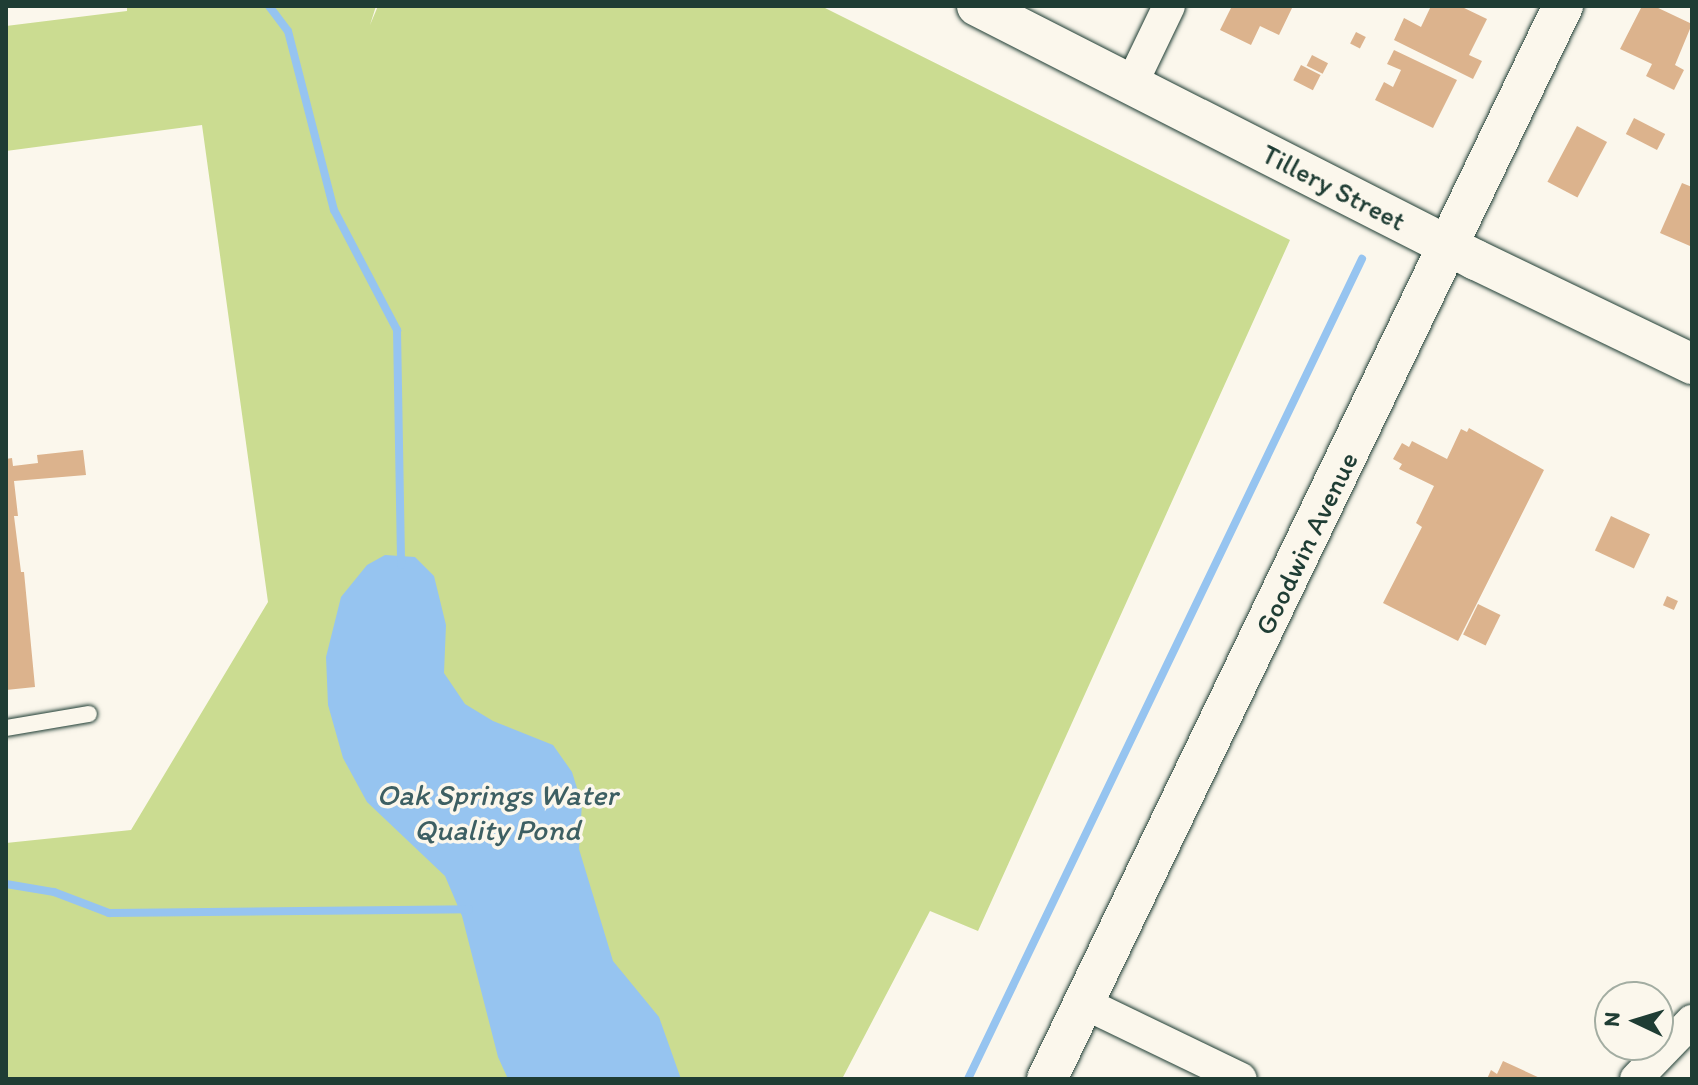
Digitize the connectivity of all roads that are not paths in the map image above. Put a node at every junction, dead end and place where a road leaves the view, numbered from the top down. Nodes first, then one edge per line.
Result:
1 (977, 6) edge
2 (1169, 6) edge
3 (1563, 6) edge
4 (1132, 83) junction
5 (1448, 246) junction
6 (1692, 364) edge
7 (89, 714) dead end
8 (6, 728) edge
9 (1084, 1003) junction
10 (1692, 1021) edge
11 (1047, 1079) edge
12 (1241, 1079) edge
13 (1636, 1079) edge

1 - 4 street, Tillery Street
2 - 4 street
3 - 5 street, Goodwin Avenue
4 - 5 street, Tillery Street
5 - 6 street, Tillery Street
5 - 9 street, Goodwin Avenue
7 - 8 lane
9 - 11 street, Goodwin Avenue
9 - 12 street
10 - 13 street

